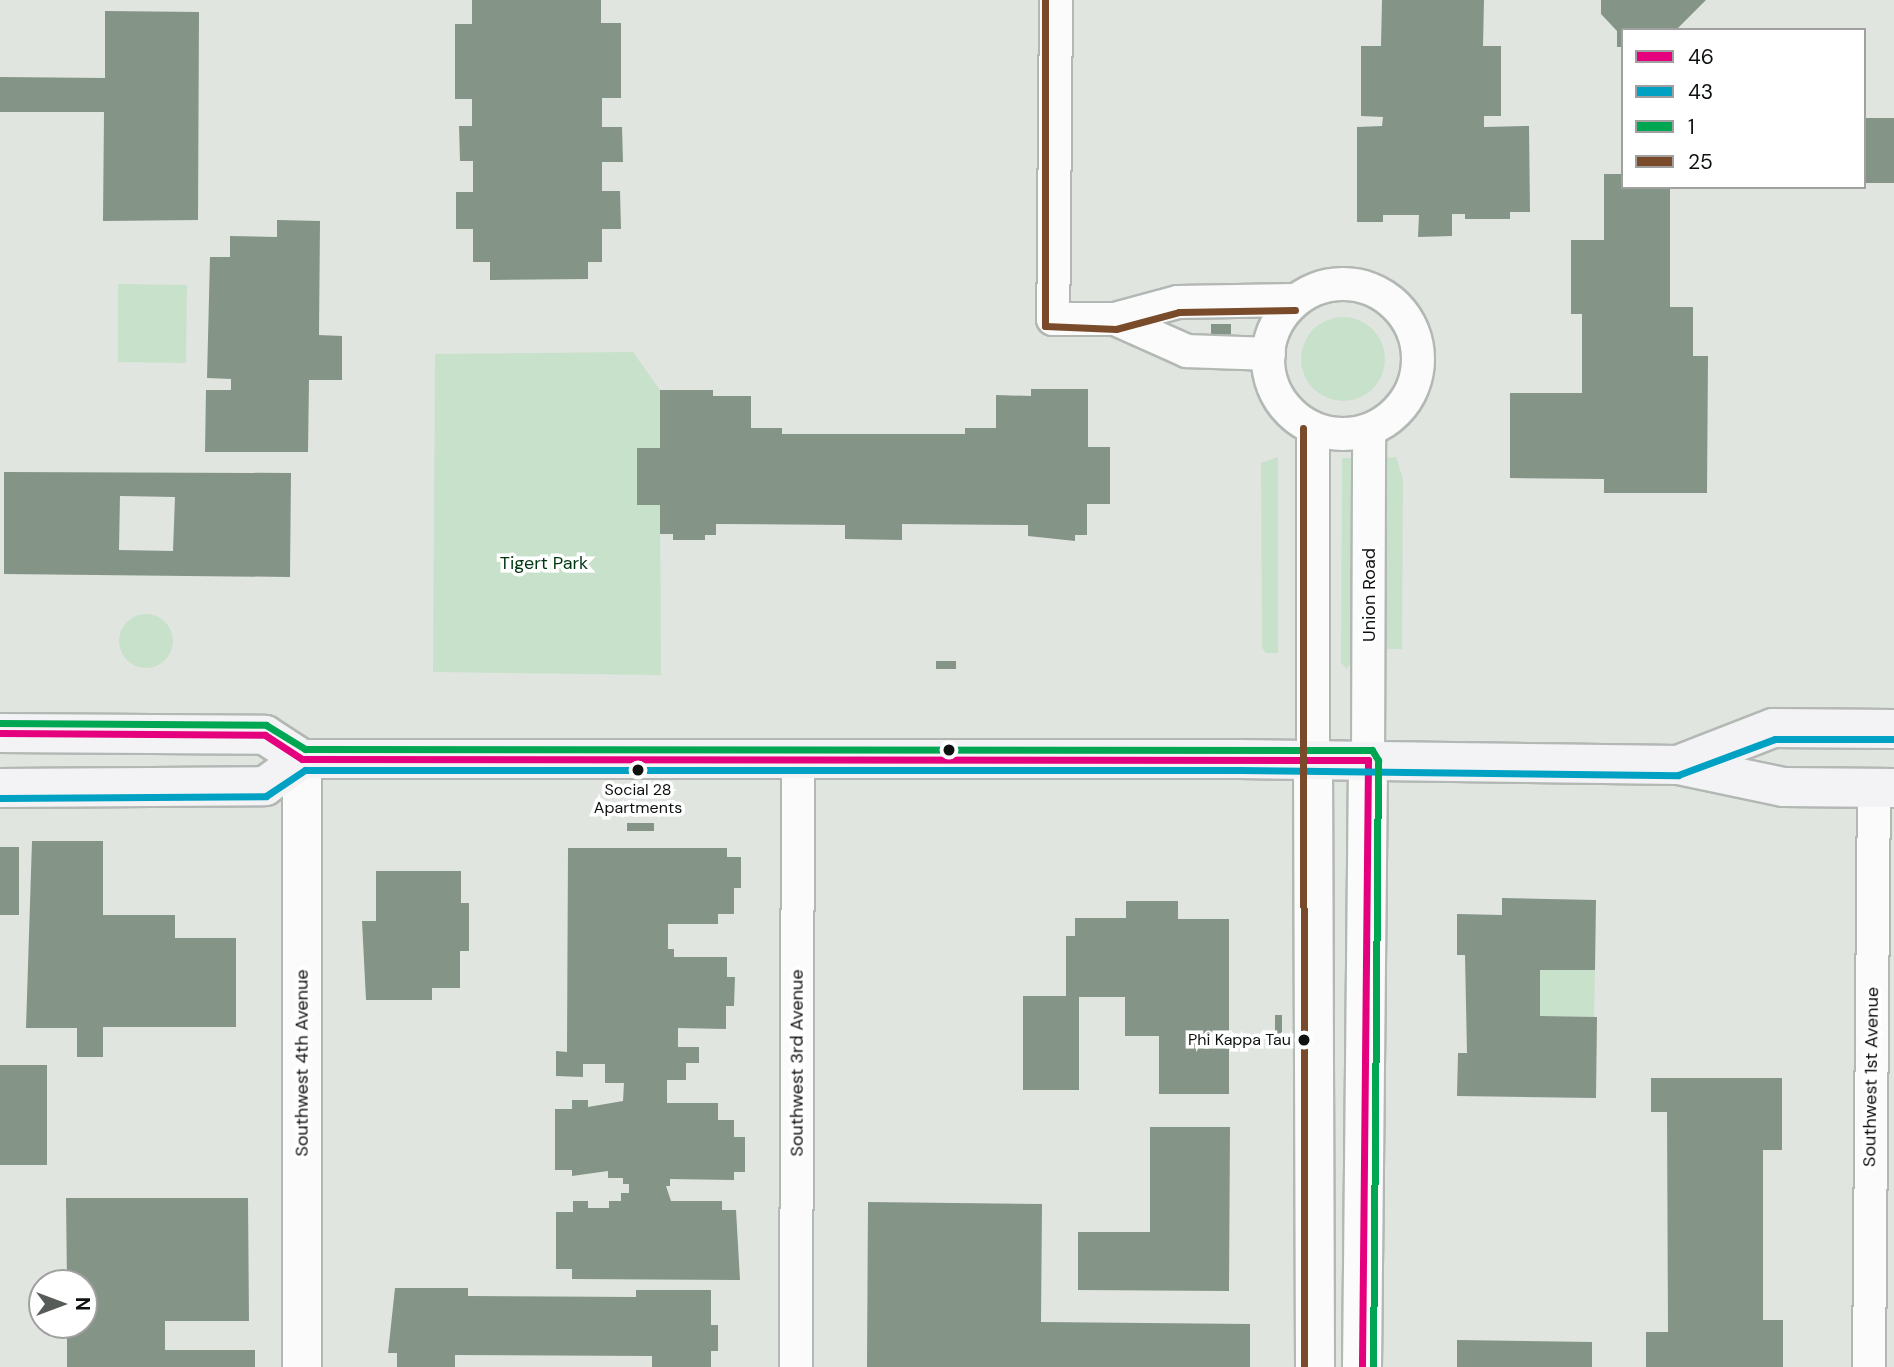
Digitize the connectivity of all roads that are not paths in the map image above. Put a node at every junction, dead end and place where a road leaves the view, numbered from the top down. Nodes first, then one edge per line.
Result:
1 (1056, 0) edge
2 (1295, 300) junction
3 (1115, 319) junction
4 (1269, 354) junction
5 (1313, 428) junction
6 (1369, 430) junction
7 (1894, 729) edge
8 (0, 733) edge
9 (798, 758) junction
10 (302, 759) junction
11 (1313, 760) junction
12 (1368, 760) junction
13 (1678, 765) junction
14 (1884, 787) edge
15 (0, 788) edge
16 (302, 1367) edge
17 (796, 1367) edge
18 (1315, 1367) edge
19 (1362, 1367) edge
20 (1869, 1367) edge

1 - 3 street
2 - 3 street
2 - 4 street
2 - 6 street
3 - 4 street
4 - 5 street
5 - 6 street
5 - 11 street
6 - 12 street, Union Road
7 - 13 main road
8 - 10 main road
9 - 10 main road
9 - 11 main road
9 - 17 street, Southwest 3rd Avenue
10 - 15 main road
10 - 16 street, Southwest 4th Avenue
11 - 12 main road
11 - 18 street
12 - 13 main road
12 - 19 street
13 - 14 main road
14 - 20 street, Southwest 1st Avenue

